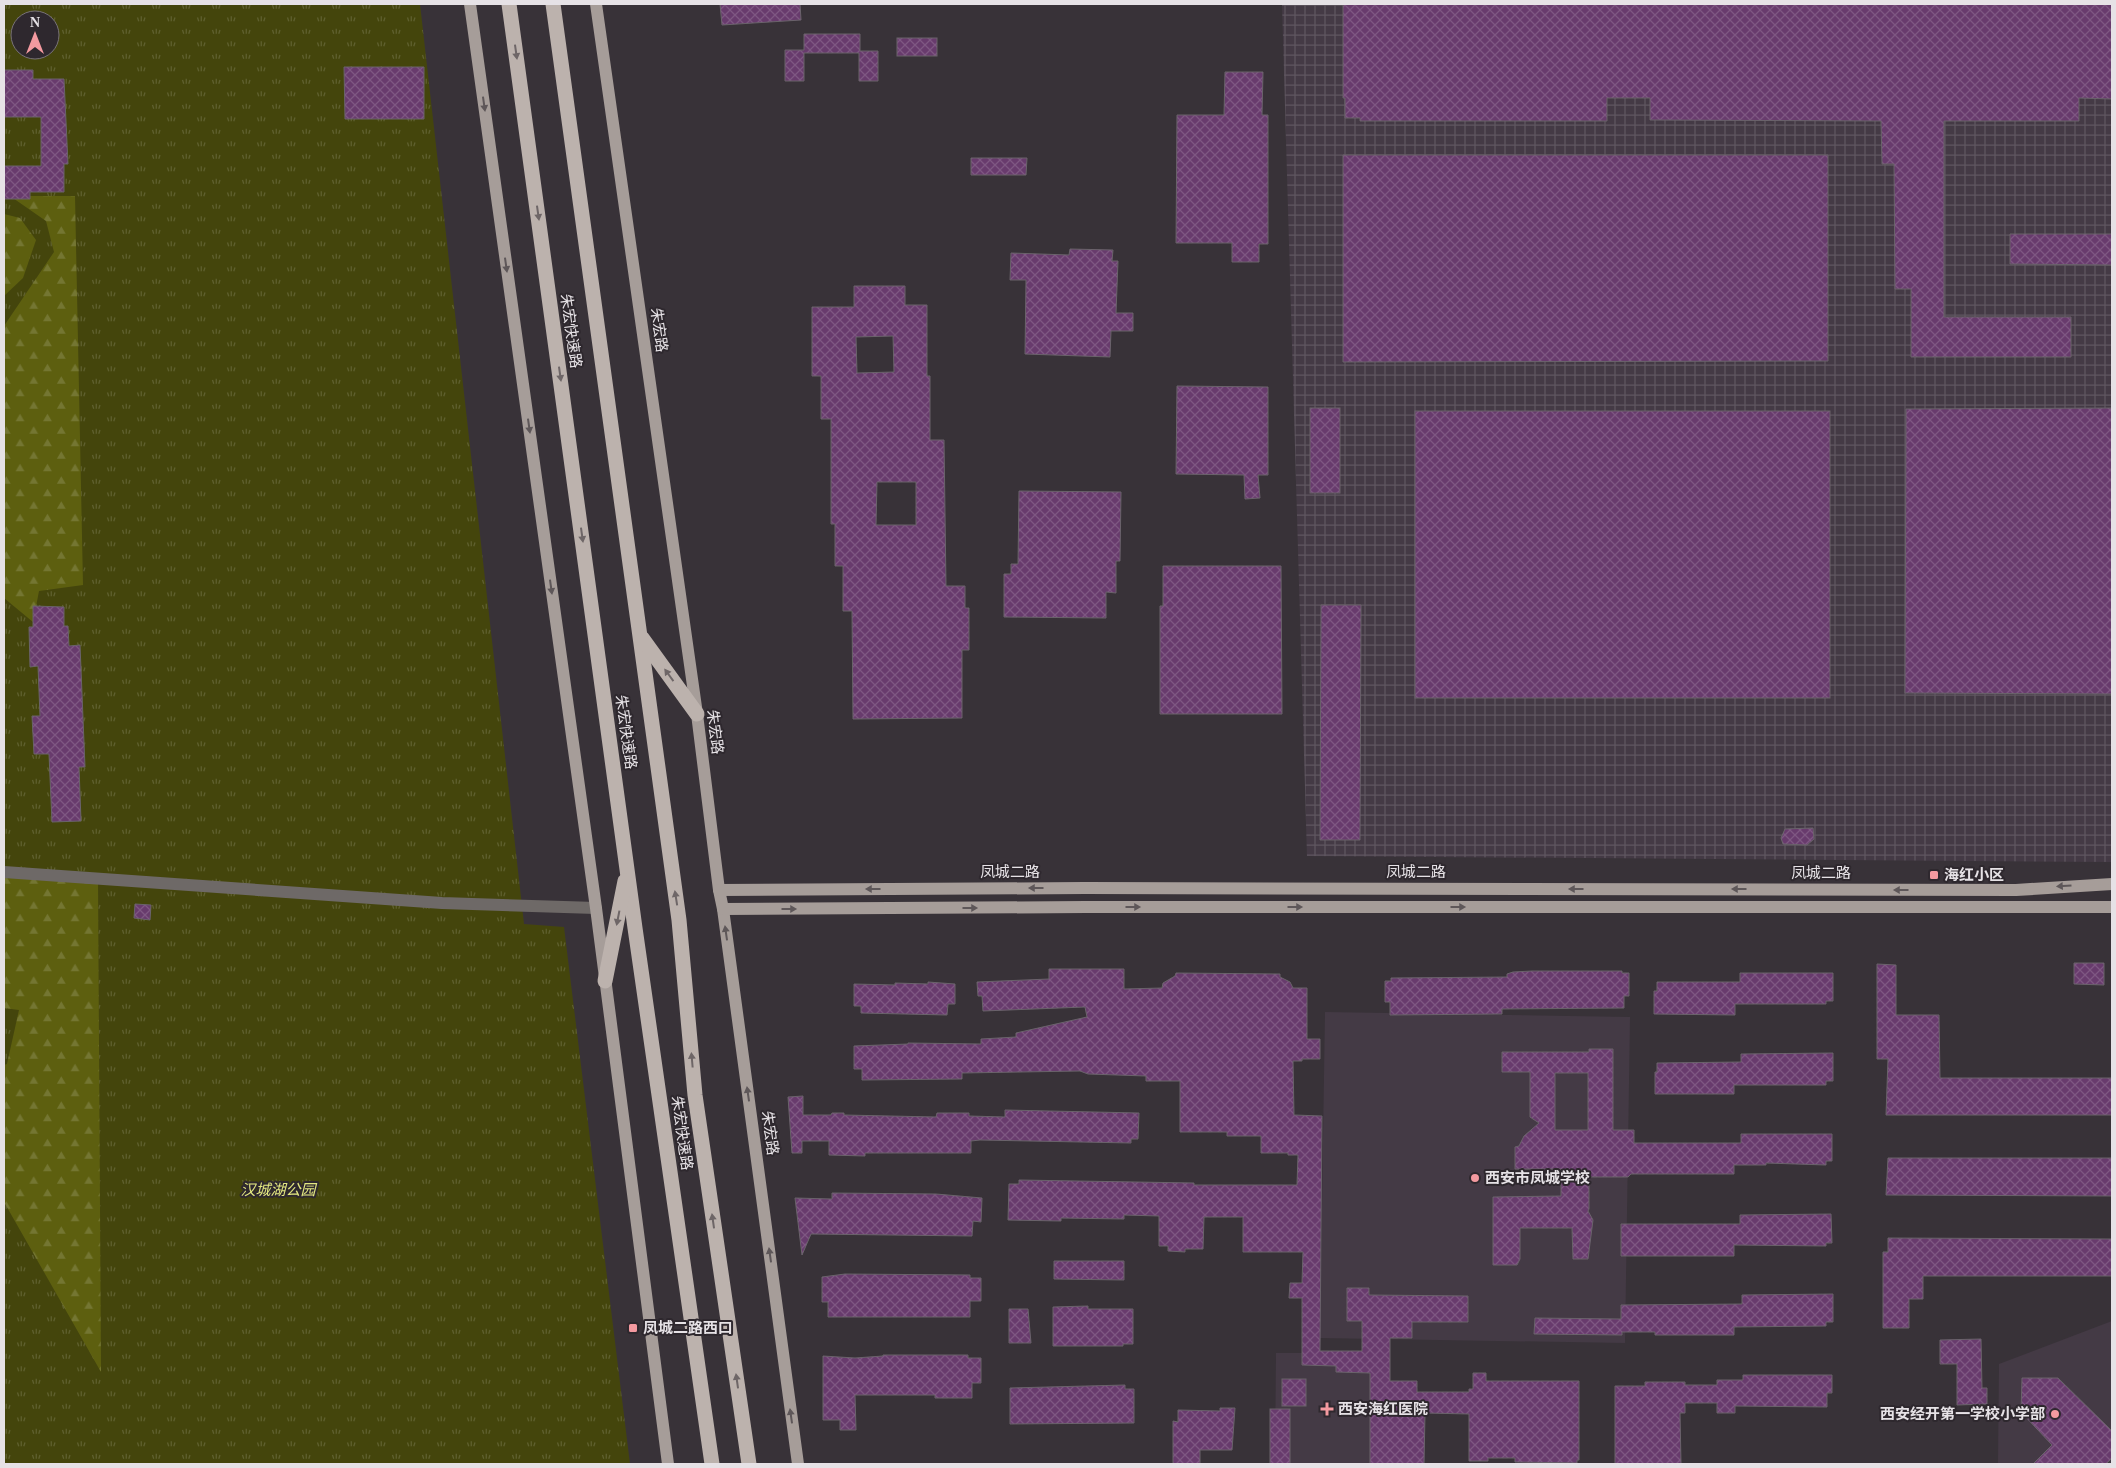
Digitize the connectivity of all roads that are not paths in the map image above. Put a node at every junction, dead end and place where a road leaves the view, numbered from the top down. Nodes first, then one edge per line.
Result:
1 (470, 4) edge
2 (509, 4) edge
3 (553, 4) edge
4 (596, 4) edge
5 (641, 636) junction
6 (697, 714) junction
7 (627, 870) junction
8 (4, 872) edge
9 (2112, 884) edge
10 (719, 890) junction
11 (596, 908) junction
12 (2112, 908) edge
13 (723, 909) junction
14 (605, 981) junction
15 (668, 1464) edge
16 (712, 1464) edge
17 (749, 1464) edge
18 (798, 1464) edge

1 -> 11 main road
2 -> 7 highway, 朱宏快速路
3 - 5 highway, 朱宏快速路
4 - 6 main road, 朱宏路
6 -> 5 highway
17 -> 5 highway, 朱宏快速路
6 - 10 main road, 朱宏路
7 -> 14 highway
7 - 16 highway, 朱宏快速路
8 - 11 street
9 -> 10 main road, 凤城二路
10 - 13 main road, 朱宏路
11 - 14 main road
13 -> 12 main road
18 -> 13 main road, 朱宏路
14 - 15 main road

